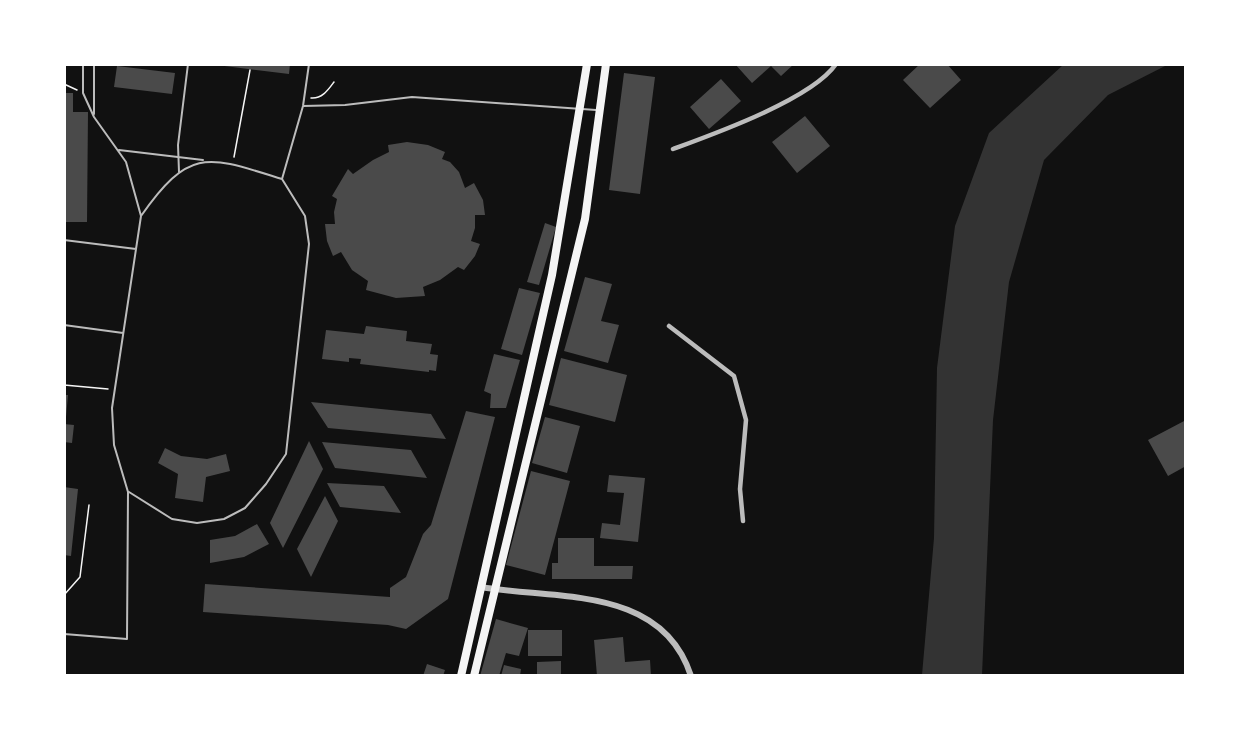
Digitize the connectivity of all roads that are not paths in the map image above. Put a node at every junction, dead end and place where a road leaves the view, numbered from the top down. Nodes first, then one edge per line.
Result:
1 (83, 64) edge
2 (94, 64) edge
3 (188, 64) edge
4 (309, 64) edge
5 (587, 64) edge
6 (606, 64) edge
7 (836, 64) edge
8 (303, 106) junction
9 (582, 108) junction
10 (598, 110) junction
11 (94, 117) junction
12 (673, 149) dead end
13 (119, 150) junction
14 (180, 158) junction
15 (203, 160) junction
16 (179, 172) junction
17 (282, 179) junction
18 (141, 216) junction
19 (64, 240) edge
20 (136, 249) junction
21 (64, 325) edge
22 (669, 326) dead end
23 (123, 333) junction
24 (128, 492) junction
25 (743, 521) dead end
26 (481, 587) junction
27 (496, 590) junction
28 (64, 634) edge
29 (461, 675) edge
30 (474, 675) edge
31 (692, 675) edge

1 - 11 lane
2 - 11 lane
3 - 14 lane
4 - 8 lane
5 - 9 highway
6 - 10 highway
7 - 12 street
8 - 9 lane
8 - 17 lane
9 - 10 lane
9 - 26 highway
10 - 27 highway
11 - 13 lane
13 - 14 lane
13 - 18 lane
14 - 15 lane
14 - 16 lane
15 - 16 lane
15 - 17 lane
16 - 18 lane
17 - 24 lane
18 - 20 lane
19 - 20 lane
20 - 23 lane
21 - 23 lane
22 - 25 street
23 - 24 lane
24 - 28 lane
26 - 27 street
26 - 29 highway
27 - 30 highway
27 - 31 street

